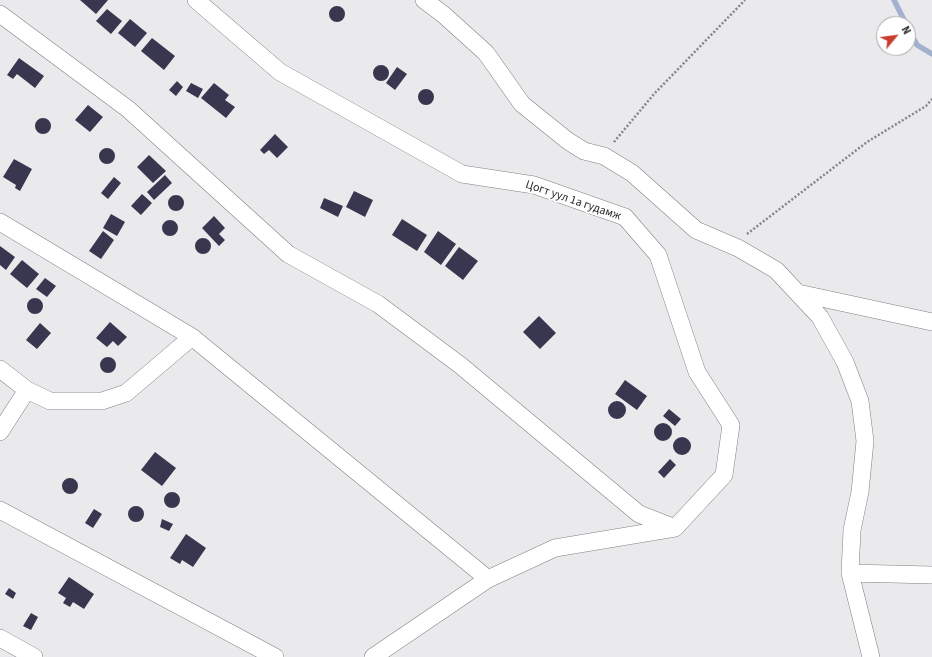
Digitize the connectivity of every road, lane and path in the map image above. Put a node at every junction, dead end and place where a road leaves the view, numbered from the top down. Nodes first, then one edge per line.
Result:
1 (196, 0) edge
2 (424, 0) edge
3 (745, 0) edge
4 (0, 14) edge
5 (932, 99) edge
6 (604, 156) junction
7 (0, 222) edge
8 (747, 234) dead end
9 (798, 293) junction
10 (932, 322) edge
11 (192, 336) junction
12 (0, 369) edge
13 (27, 390) junction
14 (0, 432) edge
15 (0, 510) edge
16 (675, 528) junction
17 (850, 574) junction
18 (932, 575) edge
19 (488, 579) junction
20 (0, 638) edge
21 (34, 657) edge
22 (275, 657) edge
23 (373, 657) edge
24 (871, 657) edge

1 - 16 street, Цогт уул 1а гудамж
2 - 6 street
3 - 6 path
4 - 16 street
5 - 8 path
6 - 9 street
7 - 11 street
9 - 10 street
9 - 17 street
11 - 13 street
11 - 19 street
12 - 13 street
13 - 14 street
15 - 22 street
16 - 19 street
17 - 18 street
17 - 24 street
19 - 23 street
20 - 21 street

